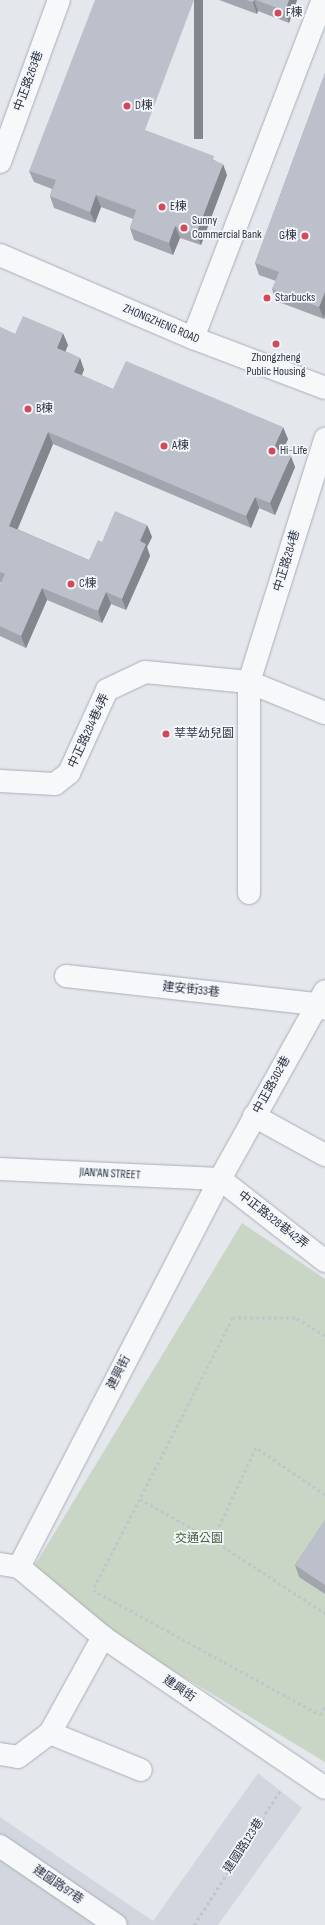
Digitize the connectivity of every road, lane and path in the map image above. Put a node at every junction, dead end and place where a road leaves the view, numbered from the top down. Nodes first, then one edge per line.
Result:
1 (59, 0) edge
2 (323, 0) edge
3 (0, 162) edge
4 (0, 255) edge
5 (193, 338) junction
6 (325, 388) edge
7 (325, 439) edge
8 (249, 682) junction
9 (325, 713) edge
10 (0, 781) edge
11 (249, 893) dead end
12 (66, 976) dead end
13 (322, 1001) edge
14 (254, 1116) junction
15 (325, 1155) edge
16 (0, 1169) edge
17 (220, 1179) junction
18 (325, 1261) edge
19 (325, 1336) edge
20 (325, 1495) edge
21 (140, 1499) junction
22 (212, 1540) junction
23 (9, 1566) edge
24 (325, 1613) edge
25 (102, 1637) junction
26 (325, 1707) edge
27 (50, 1733) junction
28 (0, 1754) edge
29 (294, 1767) junction
30 (141, 1770) dead end
31 (325, 1788) edge
32 (0, 1846) edge
33 (116, 1925) edge
34 (194, 1925) edge

1 - 3 street, 中正路263巷
2 - 5 street
4 - 5 street, ZHONGZHENG ROAD
5 - 6 street, ZHONGZHENG ROAD
7 - 8 street, 中正路284巷
8 - 9 street, 中正路284巷4弄
8 - 10 street, 中正路284巷4弄
8 - 11 street, 中正路284巷
12 - 13 street, 建安街33巷
13 - 14 street, 中正路302巷
14 - 15 street
14 - 17 street, 中正路302巷
16 - 17 street, JIAN'AN STREET
17 - 18 street, 中正路328巷42弄
17 - 23 street, 建興街
19 - 21 path
20 - 22 path
21 - 22 path
21 - 26 path
22 - 24 path
23 - 25 street, 建興街
25 - 27 street
25 - 29 street, 建興街
27 - 28 street
27 - 30 street
29 - 31 street, 建興街
29 - 34 path, 建國路123巷
32 - 33 street, 建國路97巷

